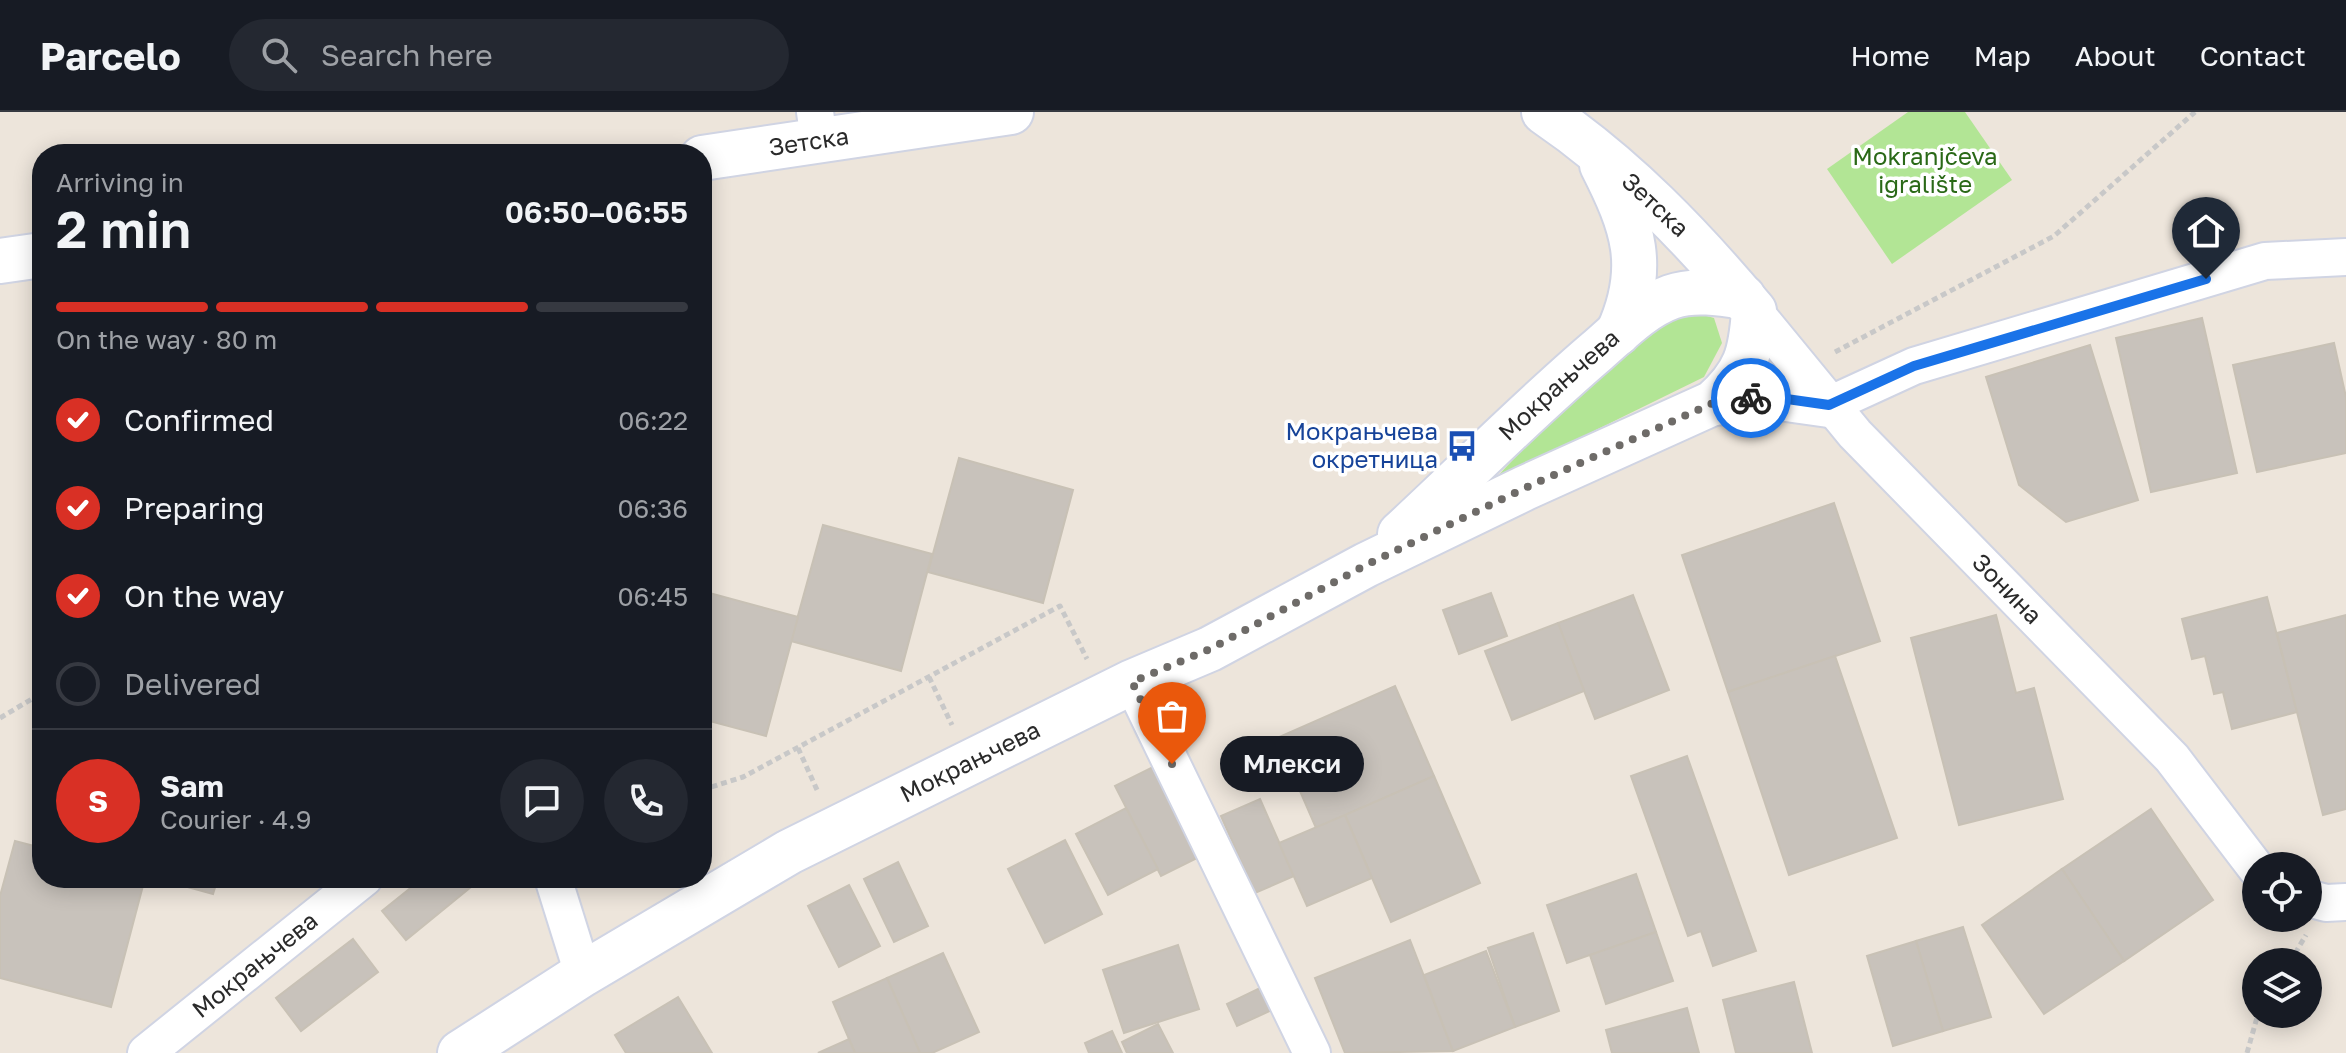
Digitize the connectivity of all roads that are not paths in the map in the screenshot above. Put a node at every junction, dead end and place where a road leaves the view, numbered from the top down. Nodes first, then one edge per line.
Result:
1 (1011, 112) edge
2 (1544, 112) edge
3 (817, 126) edge
4 (1594, 148) junction
5 (712, 155) edge
6 (32, 256) edge
7 (2346, 257) edge
8 (0, 261) edge
9 (1748, 304) junction
10 (1618, 333) junction
11 (1713, 403) junction
12 (1829, 405) junction
13 (1366, 565) junction
14 (1119, 689) junction
15 (2244, 852) edge
16 (352, 888) edge
17 (556, 888) edge
18 (2322, 902) edge
19 (2346, 902) edge
20 (583, 974) junction
21 (146, 1053) edge
22 (460, 1053) edge
23 (1312, 1053) edge

1 - 3 street, Зетска
2 - 4 street, Зетска
3 - 5 street, Зетска
4 - 9 street, Зетска
4 - 10 street
6 - 8 street
7 - 12 street
9 - 10 street, Мокрањчева
9 - 11 street, Мокрањчева
9 - 12 street, Зонина
10 - 13 street, Мокрањчева
11 - 12 street
11 - 13 street, Мокрањчева
12 - 15 street, Зонина
13 - 14 street, Мокрањчева
14 - 20 street, Мокрањчева
14 - 23 street
16 - 21 street, Мокрањчева
17 - 20 street
18 - 19 street
20 - 22 street, Мокрањчева

